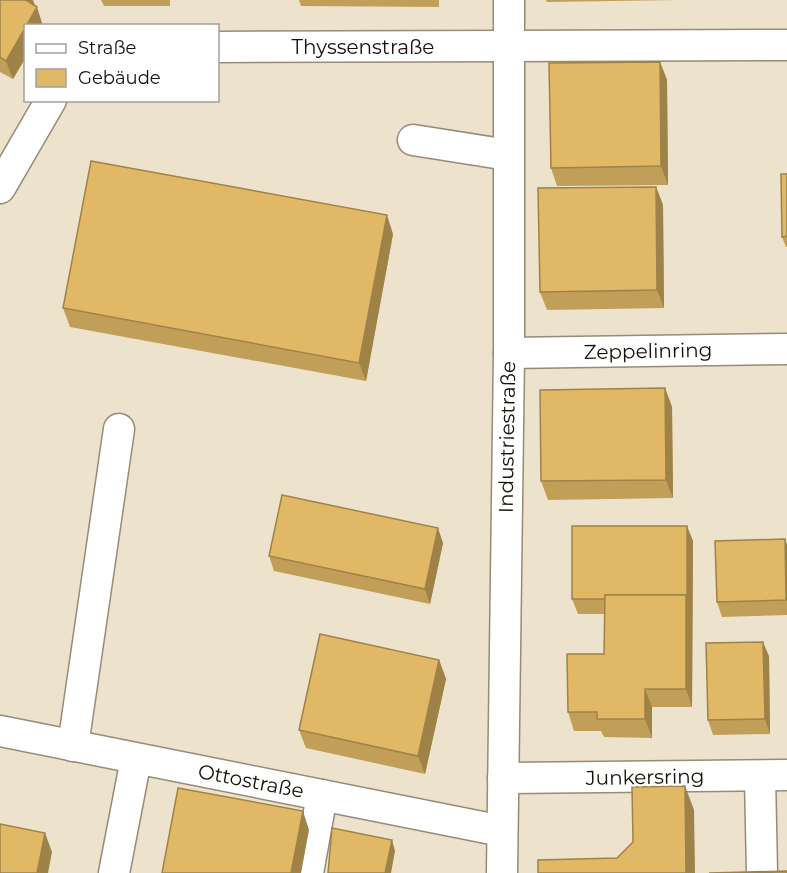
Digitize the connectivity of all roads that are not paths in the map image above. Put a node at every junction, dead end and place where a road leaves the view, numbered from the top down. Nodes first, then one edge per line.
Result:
1 (510, 0) edge
2 (787, 45) edge
3 (219, 47) edge
4 (509, 47) junction
5 (50, 102) edge
6 (413, 140) dead end
7 (508, 155) junction
8 (0, 188) edge
9 (787, 349) edge
10 (508, 353) junction
11 (119, 429) dead end
12 (0, 731) edge
13 (73, 746) junction
14 (136, 759) junction
15 (774, 776) edge
16 (503, 778) junction
17 (322, 795) junction
18 (502, 831) junction
19 (114, 873) edge
20 (308, 873) edge
21 (502, 873) edge
22 (762, 873) edge

1 - 4 street, Industriestraße
2 - 4 street
3 - 4 street, Thyssenstraße
4 - 7 street, Industriestraße
5 - 8 street
6 - 7 street
7 - 10 street, Industriestraße
9 - 10 street, Zeppelinring
10 - 16 street, Industriestraße
11 - 13 street
12 - 13 street, Ottostraße
13 - 14 street, Ottostraße
14 - 17 street, Ottostraße
14 - 19 street
15 - 16 street, Junkersring
15 - 22 street
16 - 18 street, Industriestraße
17 - 18 street, Ottostraße
17 - 20 street
18 - 21 street, Industriestraße

